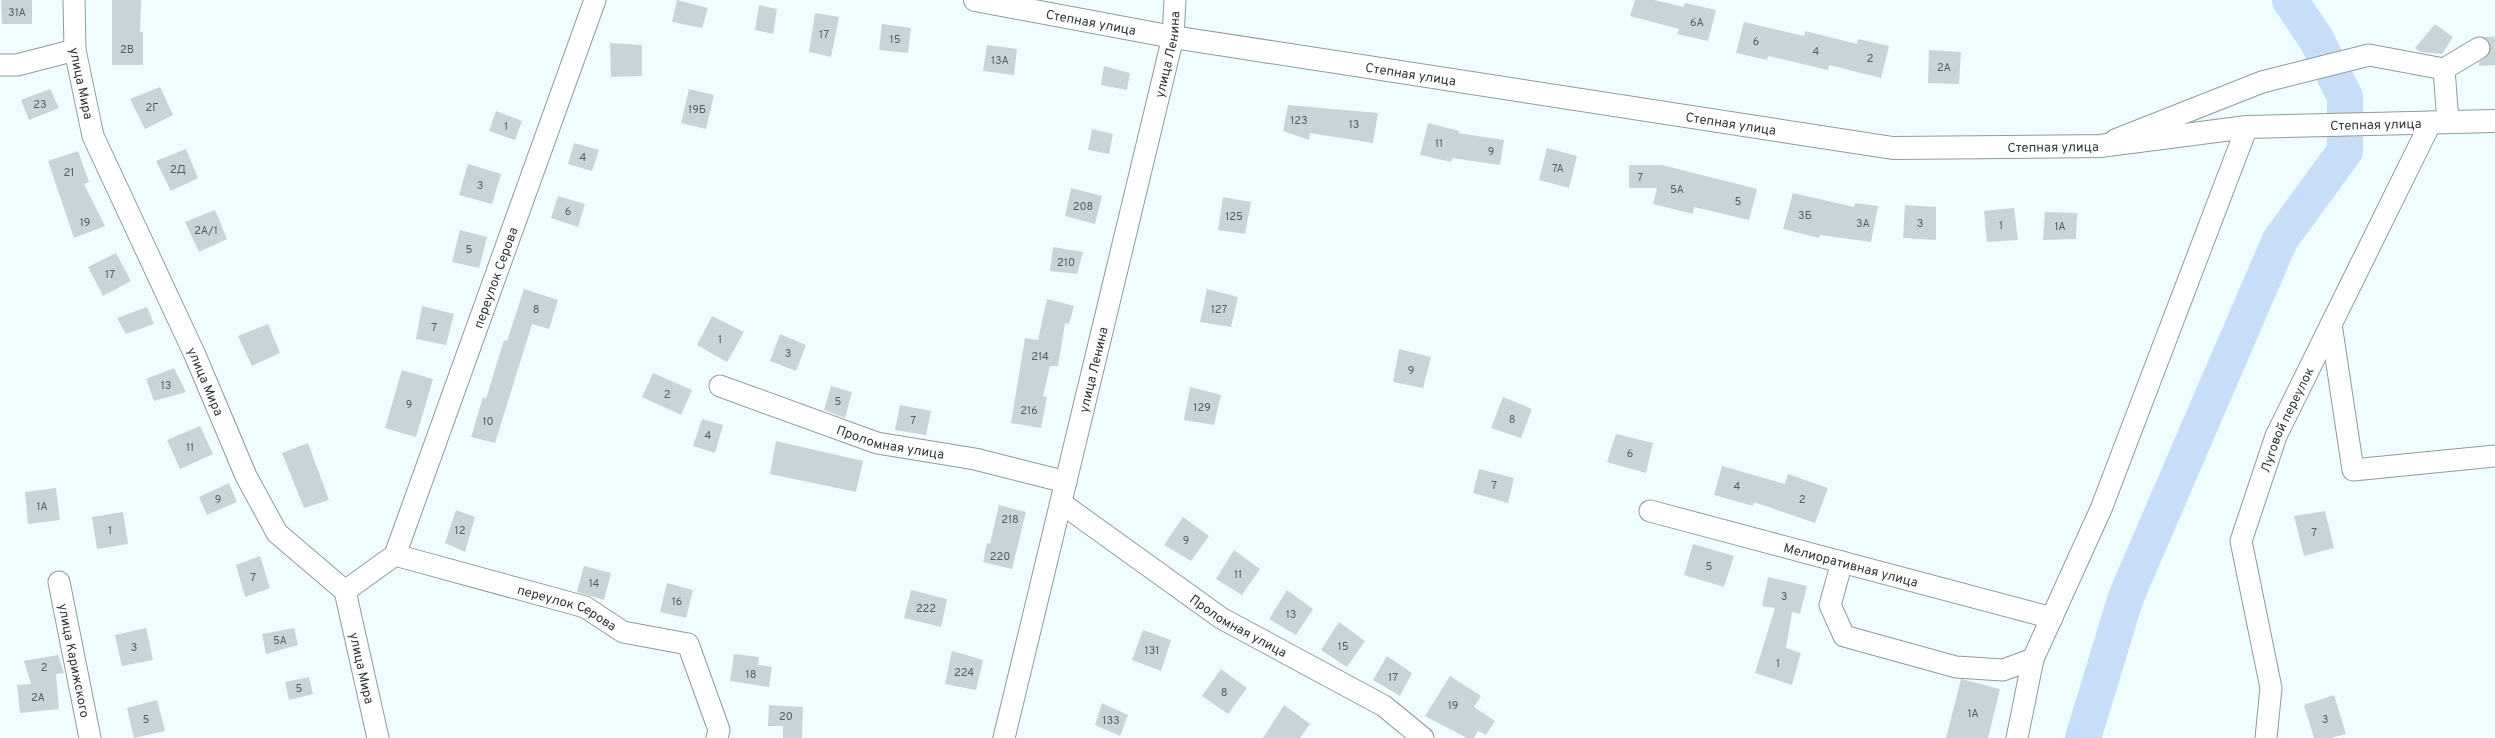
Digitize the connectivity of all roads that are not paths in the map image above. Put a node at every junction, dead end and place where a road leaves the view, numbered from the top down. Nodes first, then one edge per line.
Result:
1 (74, 0) edge
2 (595, 0) edge
3 (975, 0) edge
4 (1175, 0) edge
5 (1173, 37) junction
6 (2478, 48) tunnel mouth
7 (75, 50) junction
8 (0, 65) edge
9 (2444, 69) junction
10 (2495, 121) edge
11 (2439, 122) junction
12 (2247, 127) junction
13 (2100, 146) junction
14 (2331, 324) junction
15 (720, 386) dead end
16 (2495, 456) edge
17 (1066, 482) junction
18 (1061, 503) junction
19 (1650, 511) dead end
20 (395, 555) junction
21 (1842, 562) junction
22 (59, 582) dead end
23 (345, 591) junction
24 (2052, 618) junction
25 (2033, 659) junction
26 (90, 738) edge
27 (378, 738) edge
28 (717, 738) edge
29 (1004, 738) edge
30 (1423, 738) edge
31 (2017, 738) edge
32 (2266, 738) edge

1 - 7 street, улица Мира
2 - 20 street, переулок Серова
3 - 5 main road, Степная улица
4 - 5 street, улица Ленина
5 - 13 main road, Степная улица
5 - 17 street, улица Ленина
6 - 9 street
7 - 8 street
7 - 23 street, улица Мира
9 - 11 street
9 - 13 street
10 - 11 main road, Степная улица
11 - 12 main road, Степная улица
11 - 14 street, Луговой переулок
12 - 13 main road, Степная улица
12 - 24 street
14 - 16 street
14 - 32 street, Луговой переулок
15 - 17 street, Проломная улица
17 - 18 street, улица Ленина
18 - 29 street, улица Ленина
18 - 30 street, Проломная улица
19 - 21 street, Мелиоративная улица
20 - 23 street
20 - 28 street, переулок Серова
21 - 24 street, Мелиоративная улица
21 - 25 street
22 - 26 street, улица Карижского
23 - 27 street, улица Мира
24 - 25 street
25 - 31 street

